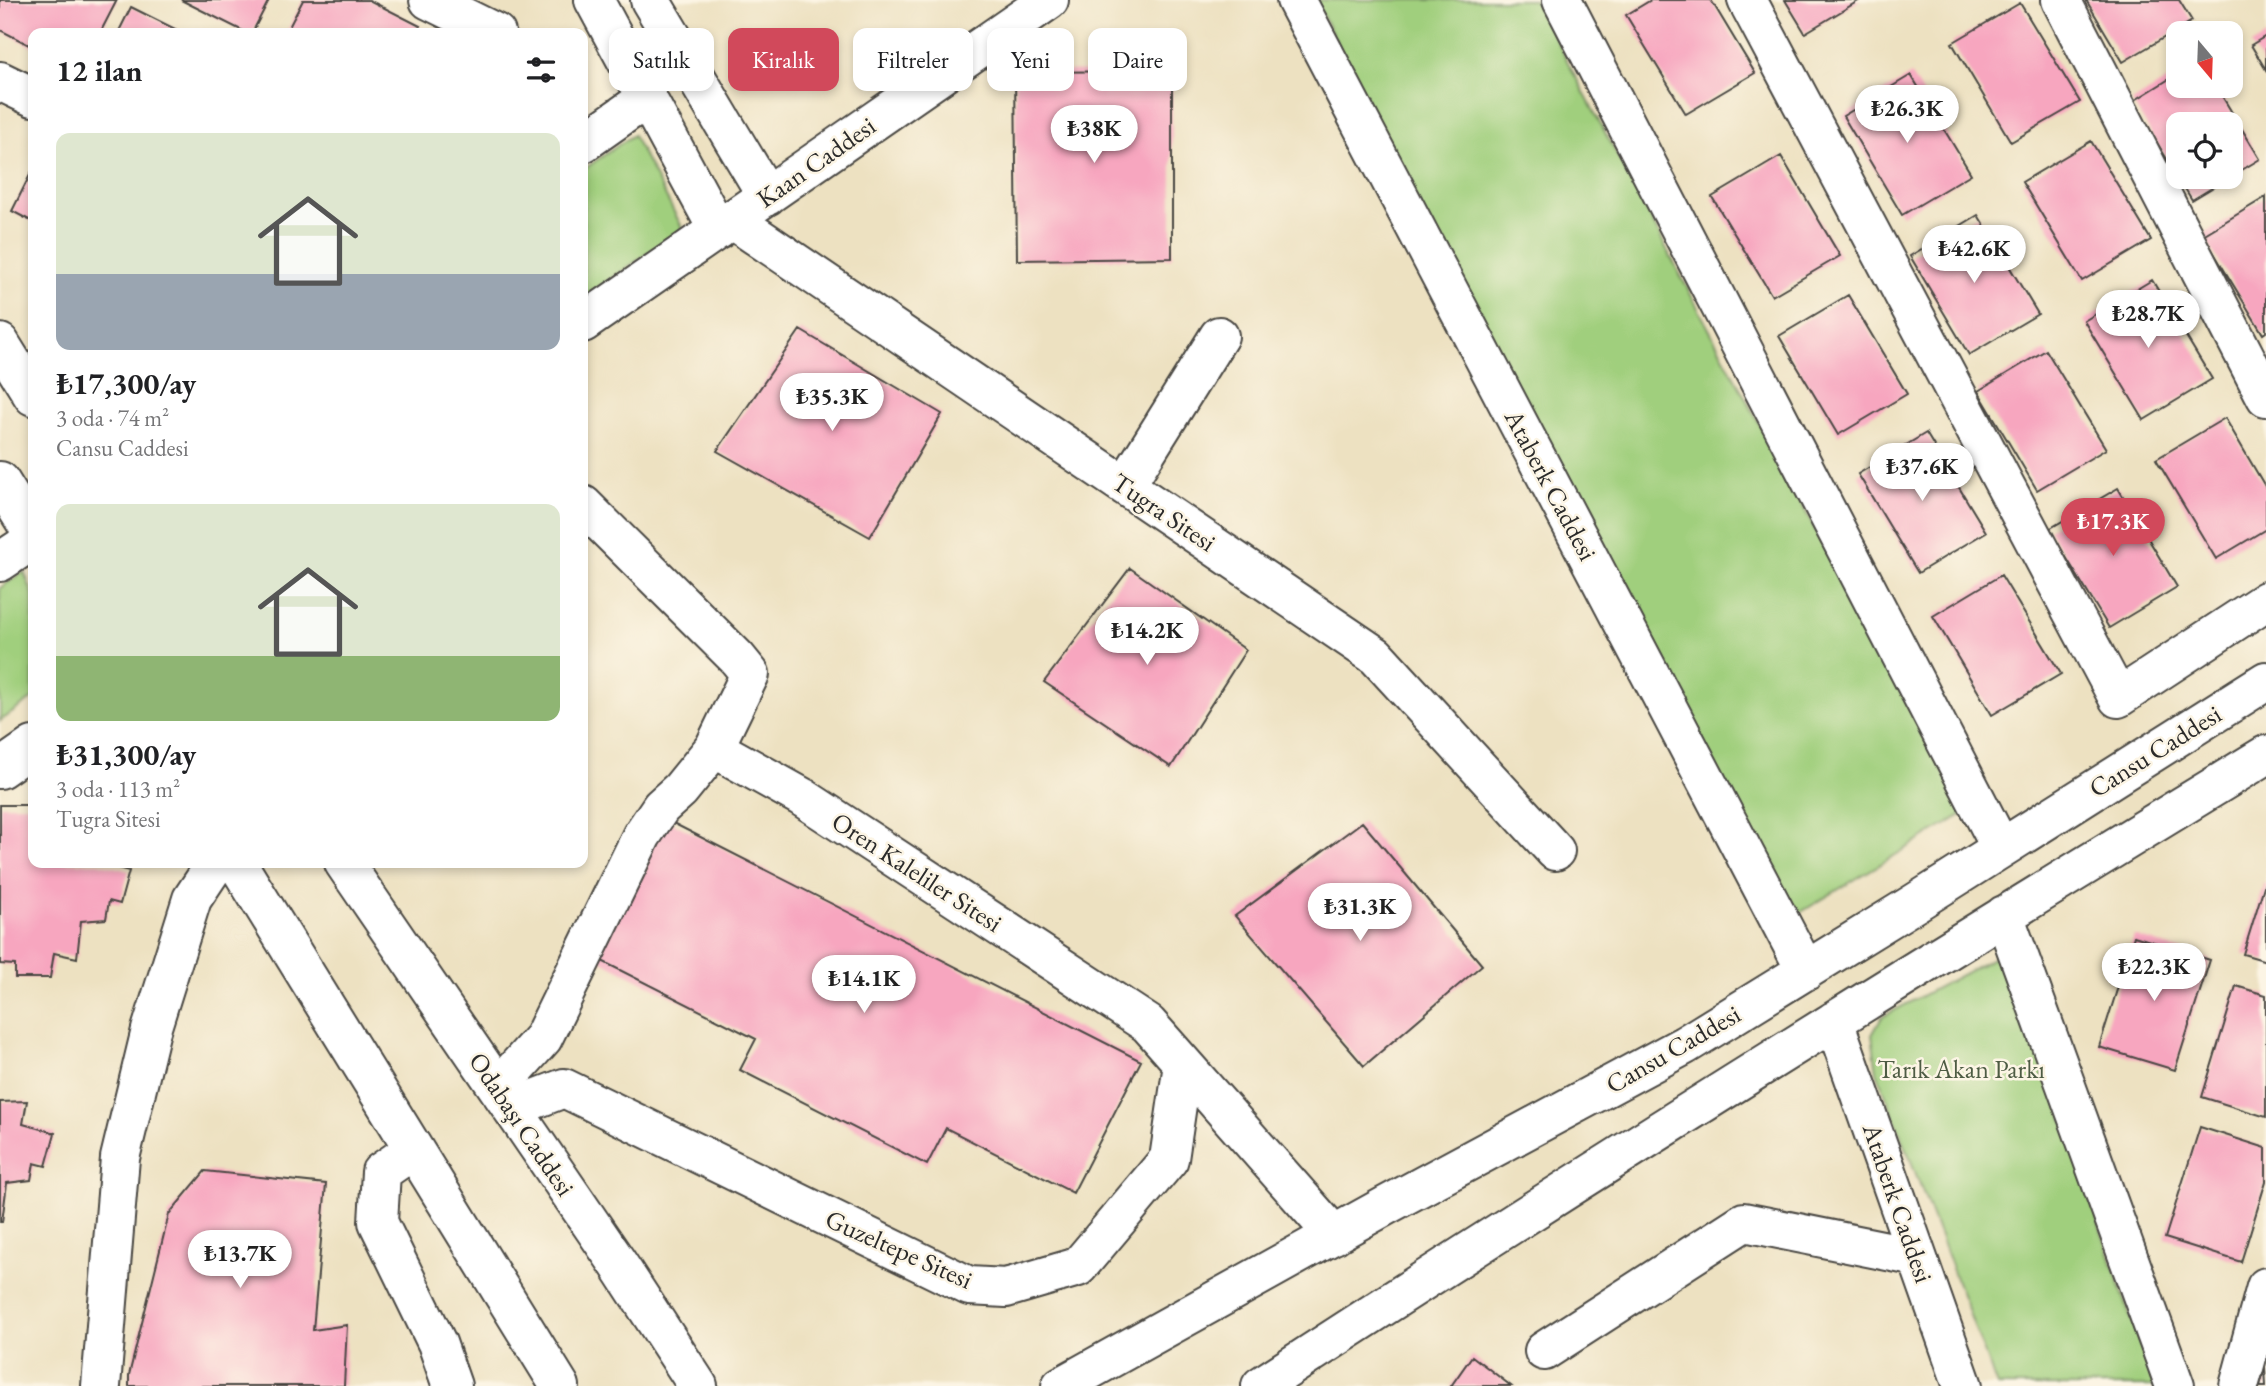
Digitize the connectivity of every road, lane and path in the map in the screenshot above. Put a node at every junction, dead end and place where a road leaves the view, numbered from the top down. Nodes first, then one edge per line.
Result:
1 (429, 0) edge
2 (594, 0) edge
3 (650, 0) edge
4 (1049, 0) edge
5 (1296, 0) edge
6 (1562, 0) edge
7 (1747, 0) edge
8 (2061, 0) edge
9 (486, 28) edge
10 (0, 81) edge
11 (28, 95) edge
12 (647, 98) junction
13 (588, 139) edge
14 (767, 196) junction
15 (725, 225) junction
16 (588, 320) edge
17 (1219, 336) dead end
18 (0, 343) edge
19 (28, 388) edge
20 (2266, 397) edge
21 (0, 481) edge
22 (1125, 486) junction
23 (588, 510) edge
24 (28, 526) edge
25 (28, 543) edge
26 (0, 562) edge
27 (2266, 601) edge
28 (2266, 681) edge
29 (714, 748) junction
30 (28, 749) edge
31 (2266, 755) edge
32 (0, 769) edge
33 (2001, 848) junction
34 (1555, 851) dead end
35 (213, 868) edge
36 (240, 868) edge
37 (347, 868) edge
38 (2004, 915) junction
39 (1806, 971) junction
40 (1834, 1021) junction
41 (1183, 1063) junction
42 (505, 1098) junction
43 (413, 1150) junction
44 (1334, 1235) junction
45 (1917, 1257) junction
46 (2266, 1287) edge
47 (1544, 1351) dead end
48 (101, 1386) edge
49 (452, 1386) edge
50 (560, 1386) edge
51 (698, 1386) edge
52 (1061, 1386) edge
53 (1261, 1386) edge
54 (1963, 1386) edge
55 (2175, 1386) edge
56 (2239, 1386) edge

1 - 9 street
2 - 12 street
3 - 14 street
4 - 14 street, Kaan Caddesi
5 - 39 street, Ataberk Caddesi
6 - 33 street
7 - 27 street
8 - 20 street
10 - 11 street
12 - 13 street
12 - 15 street
14 - 15 street, Kaan Caddesi
15 - 16 street, Kaan Caddesi
15 - 22 street, Tugra Sitesi
17 - 22 street
18 - 19 street
21 - 24 street
22 - 34 street, Tugra Sitesi
23 - 29 street
25 - 26 street
28 - 33 street, Cansu Caddesi
29 - 41 street, Oren Kaleliler Sitesi
29 - 42 street
30 - 32 street
31 - 38 street
33 - 39 street, Cansu Caddesi
35 - 48 street
36 - 43 street
37 - 42 street, Odabaşı Caddesi
38 - 40 street
38 - 55 street
39 - 44 street, Cansu Caddesi
40 - 45 street, Ataberk Caddesi
40 - 53 street
41 - 42 street, Guzeltepe Sitesi
41 - 44 street, Oren Kaleliler Sitesi
42 - 51 street, Odabaşı Caddesi
43 - 49 street
43 - 50 street
44 - 52 street, Cansu Caddesi
45 - 47 street
45 - 54 street, Ataberk Caddesi
46 - 56 street

